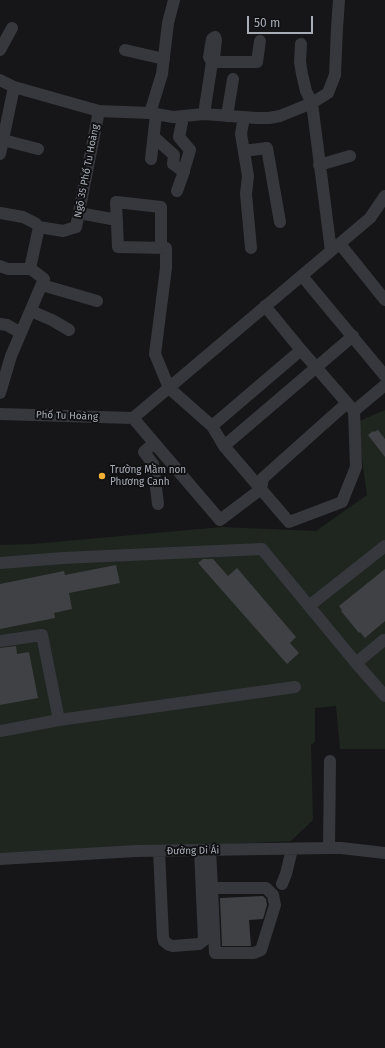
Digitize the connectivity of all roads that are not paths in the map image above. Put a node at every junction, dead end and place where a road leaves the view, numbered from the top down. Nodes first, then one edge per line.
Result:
1 (174, 0) edge
2 (339, 0) edge
3 (12, 28) dead end
4 (216, 40) dead end
5 (260, 41) dead end
6 (301, 44) dead end
7 (0, 50) edge
8 (125, 50) dead end
9 (164, 59) junction
10 (212, 62) junction
11 (233, 79) dead end
12 (0, 80) edge
13 (14, 87) junction
14 (312, 103) junction
15 (99, 111) junction
16 (153, 114) junction
17 (204, 114) junction
18 (227, 116) junction
19 (183, 117) junction
20 (244, 117) junction
21 (155, 138) junction
22 (3, 140) junction
23 (38, 149) dead end
24 (244, 151) junction
25 (0, 154) edge
26 (350, 156) dead end
27 (151, 159) dead end
28 (319, 165) junction
29 (184, 172) junction
30 (177, 191) dead end
31 (383, 205) edge
32 (0, 213) edge
33 (79, 213) junction
34 (117, 220) junction
35 (280, 222) dead end
36 (39, 227) junction
37 (335, 247) junction
38 (162, 248) junction
39 (251, 248) dead end
40 (0, 266) edge
41 (31, 269) junction
42 (302, 276) junction
43 (42, 285) junction
44 (385, 300) edge
45 (97, 301) dead end
46 (265, 306) junction
47 (31, 311) junction
48 (0, 324) edge
49 (69, 330) dead end
50 (22, 333) junction
51 (353, 336) junction
52 (301, 350) junction
53 (316, 368) junction
54 (385, 376) edge
55 (385, 385) edge
56 (169, 388) junction
57 (0, 393) edge
58 (350, 407) junction
59 (0, 414) edge
60 (133, 418) junction
61 (212, 426) junction
62 (154, 443) junction
63 (224, 446) junction
64 (262, 489) junction
65 (158, 504) dead end
66 (385, 546) edge
67 (0, 563) edge
68 (309, 606) junction
69 (384, 640) dead end
70 (0, 641) edge
71 (356, 663) junction
72 (295, 687) dead end
73 (385, 696) edge
74 (60, 720) junction
75 (0, 731) edge
76 (330, 761) dead end
77 (329, 848) junction
78 (292, 849) junction
79 (205, 850) junction
80 (160, 851) junction
81 (385, 853) edge
82 (0, 859) edge
83 (282, 884) dead end
84 (212, 888) junction

1 - 9 street
2 - 14 street
3 - 7 street
4 - 10 street
5 - 10 street
6 - 14 street
8 - 9 street
9 - 16 street
10 - 17 street
11 - 18 street
12 - 13 street
13 - 15 street
13 - 22 street
14 - 20 street
14 - 28 street
15 - 16 street
15 - 33 street, Ngõ 35 Phố Tu Hoàng
16 - 19 street
16 - 21 street
17 - 18 street
17 - 19 street
18 - 20 street
19 - 29 street
20 - 24 street
21 - 27 street
21 - 29 street
22 - 23 street
22 - 25 street
24 - 35 street
24 - 39 street
26 - 28 street
28 - 37 street
29 - 30 street
31 - 37 street
32 - 36 street
33 - 34 street
33 - 36 street, Ngõ 35 Phố Tu Hoàng
34 - 38 street
34 - 38 street
36 - 41 street
37 - 42 street
37 - 44 street
38 - 56 street
40 - 41 street
41 - 43 street
42 - 46 street
42 - 51 street
43 - 45 street
43 - 47 street
46 - 52 street
46 - 56 street
47 - 49 street
47 - 50 street
48 - 50 street
50 - 57 street
51 - 53 street
51 - 54 street
52 - 53 street
52 - 61 street
53 - 58 street
53 - 63 street
55 - 58 street
56 - 60 street
56 - 61 street
58 - 64 street
58 - 64 street
59 - 60 street, Phố Tu Hoàng
60 - 62 street
61 - 63 street
62 - 64 street
62 - 65 street
63 - 64 street
66 - 68 street
67 - 68 street
68 - 71 street
69 - 71 street
70 - 74 street
71 - 73 street
72 - 74 street
74 - 75 street
76 - 77 street
77 - 78 street, Đường Di Ái
77 - 81 street, Đường Di Ái
78 - 79 street, Đường Di Ái
78 - 83 street
79 - 80 street, Đường Di Ái
79 - 80 street
79 - 84 street
80 - 82 street, Đường Di Ái
84 - 84 street

